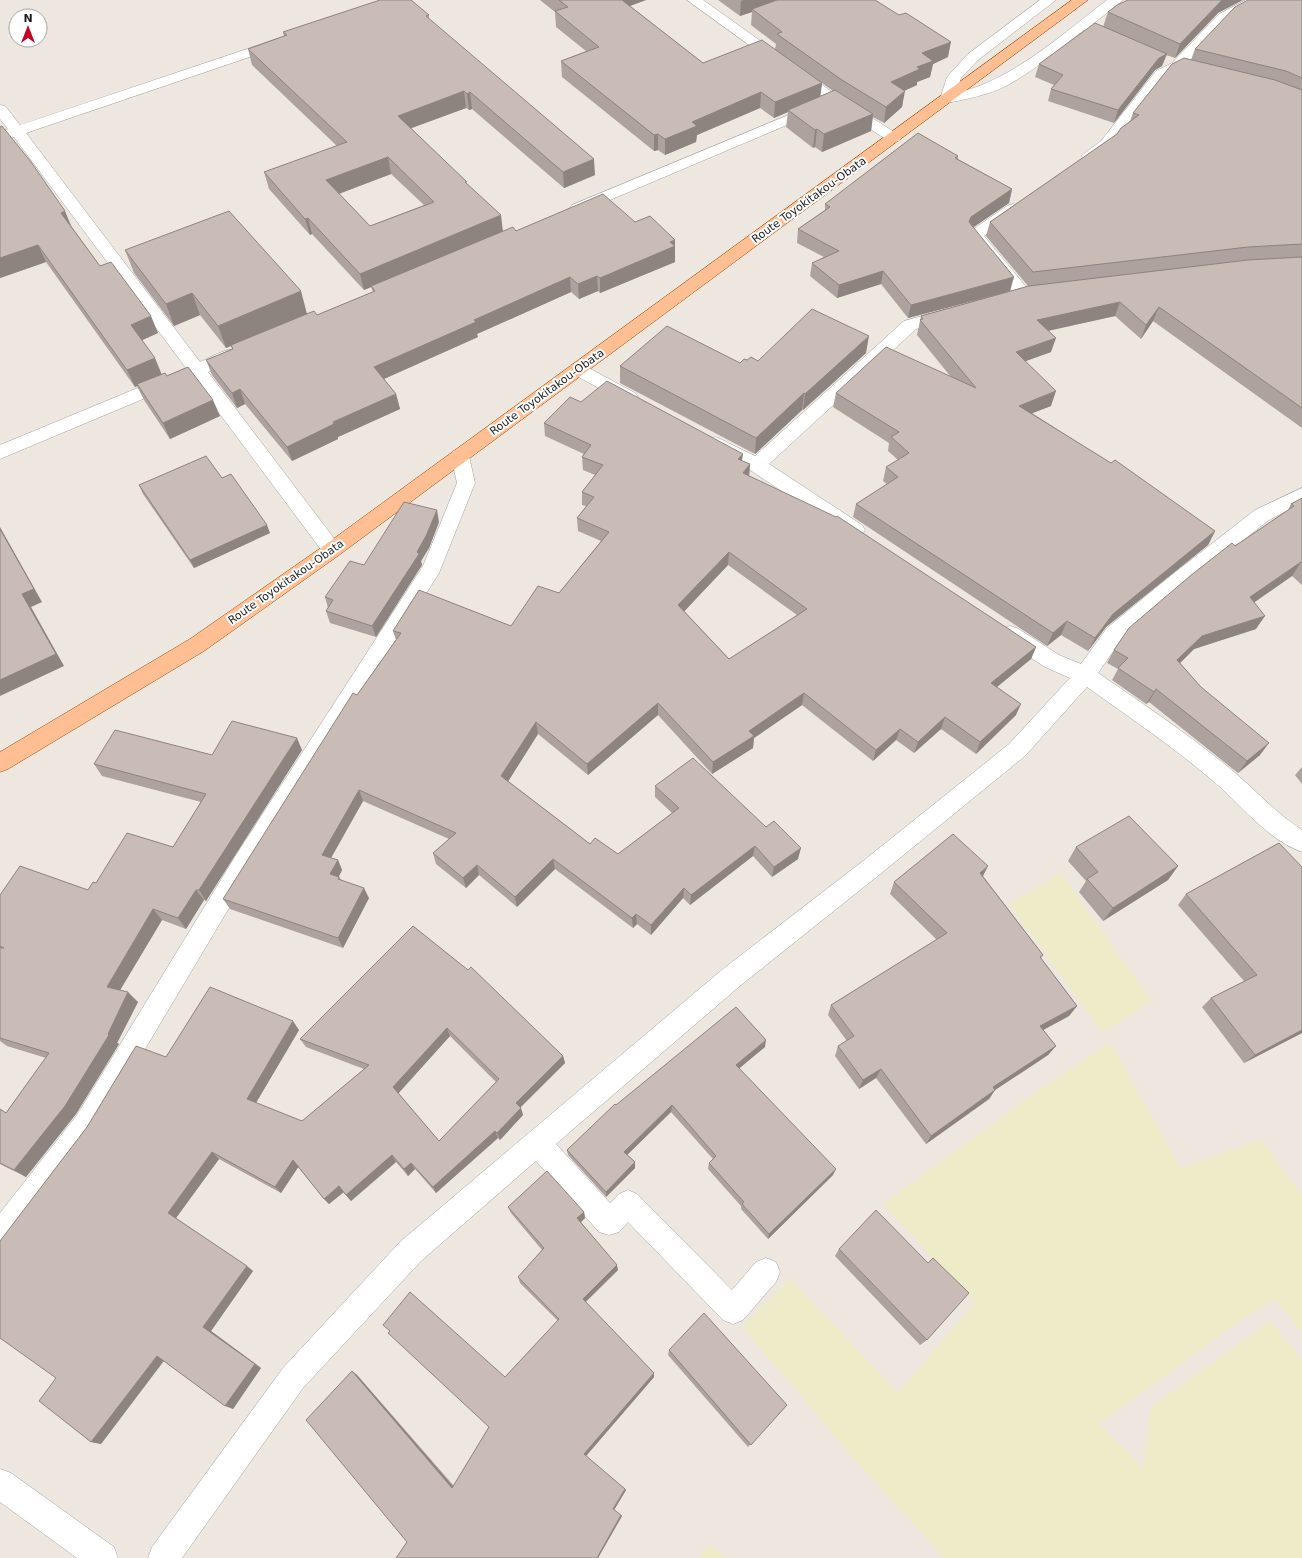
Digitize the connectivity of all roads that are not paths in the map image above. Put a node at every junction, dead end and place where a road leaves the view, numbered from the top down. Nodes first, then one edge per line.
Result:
1 (694, 0) edge
2 (1049, 0) edge
3 (1082, 0) edge
4 (1116, 0) edge
5 (1256, 0) edge
6 (745, 21) dead end
7 (1083, 25) junction
8 (731, 26) junction
9 (293, 38) edge
10 (1126, 44) edge
11 (1162, 59) edge
12 (1184, 67) junction
13 (947, 99) junction
14 (834, 100) junction
15 (0, 109) edge
16 (17, 131) junction
17 (0, 137) edge
18 (894, 138) junction
19 (1080, 162) edge
20 (1028, 199) edge
21 (563, 215) edge
22 (1024, 294) edge
23 (963, 310) edge
24 (247, 349) edge
25 (578, 369) junction
26 (196, 370) junction
27 (647, 406) edge
28 (702, 436) edge
29 (0, 452) edge
30 (460, 456) junction
31 (758, 466) junction
32 (1302, 495) edge
33 (869, 540) edge
34 (332, 550) junction
35 (993, 622) edge
36 (1085, 675) junction
37 (0, 763) edge
38 (1302, 842) edge
39 (538, 1143) junction
40 (0, 1234) edge
41 (766, 1272) dead end
42 (0, 1484) edge
43 (103, 1558) edge
44 (163, 1558) edge

1 - 8 street
2 - 13 street
3 - 13 main road, Route Toyokitakou-Obata
4 - 7 street
5 - 12 street
6 - 8 street
7 - 10 street
7 - 13 street
8 - 14 street
9 - 16 street
11 - 12 street
12 - 19 street
13 - 18 main road, Route Toyokitakou-Obata
14 - 18 street
14 - 21 street
15 - 16 street
16 - 17 street
16 - 26 street
18 - 25 main road, Route Toyokitakou-Obata
20 - 22 street
23 - 31 street
24 - 26 street
25 - 27 street
25 - 30 main road, Route Toyokitakou-Obata
26 - 29 street
26 - 34 street
28 - 31 street
30 - 34 main road, Route Toyokitakou-Obata
30 - 40 street
31 - 33 street
32 - 36 street
34 - 37 main road, Route Toyokitakou-Obata
35 - 36 street
36 - 38 street
36 - 39 street
39 - 41 street
39 - 44 street
42 - 43 street

